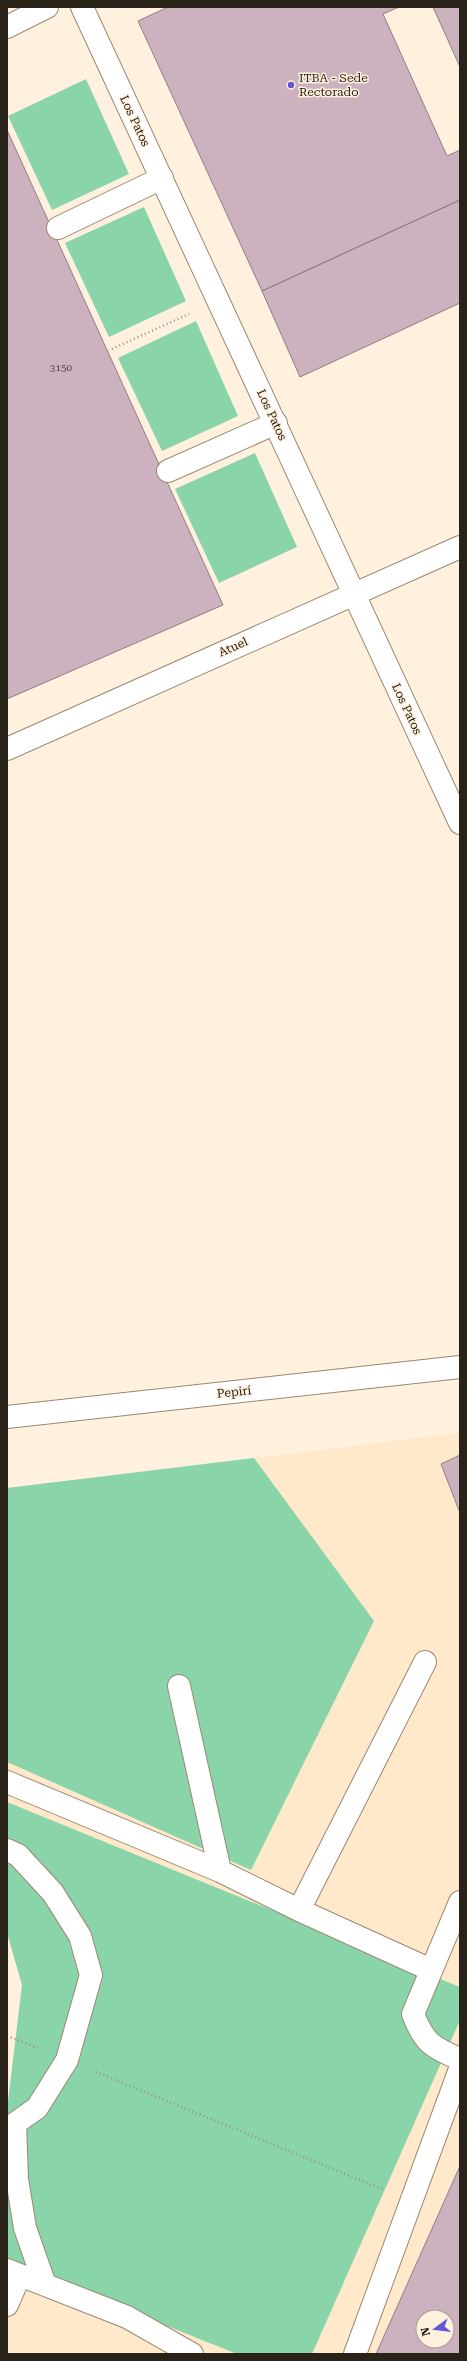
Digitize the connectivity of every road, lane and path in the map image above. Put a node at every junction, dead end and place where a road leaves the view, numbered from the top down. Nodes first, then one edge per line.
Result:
1 (48, 7) edge
2 (82, 7) edge
3 (7, 27) edge
4 (162, 178) junction
5 (58, 228) dead end
6 (218, 300) junction
7 (112, 349) dead end
8 (276, 423) junction
9 (168, 471) dead end
10 (460, 547) edge
11 (354, 592) junction
12 (7, 748) edge
13 (460, 823) edge
14 (460, 1368) edge
15 (7, 1417) edge
16 (425, 1662) dead end
17 (179, 1686) dead end
18 (7, 1782) edge
19 (7, 1850) edge
20 (220, 1871) junction
21 (460, 1902) edge
22 (298, 1910) junction
23 (431, 1970) junction
24 (7, 2036) edge
25 (460, 2059) edge
26 (67, 2060) junction
27 (460, 2069) edge
28 (11, 2126) edge
29 (388, 2192) dead end
30 (14, 2273) edge
31 (45, 2285) junction
32 (7, 2305) edge
33 (192, 2354) edge
34 (354, 2354) edge

1 - 3 street
2 - 4 street, Los Patos
4 - 5 street
4 - 6 street, Los Patos
6 - 7 path
6 - 8 street, Los Patos
8 - 9 street
8 - 11 street, Los Patos
10 - 11 street, Atuel
11 - 12 street, Atuel
11 - 13 street, Los Patos
14 - 15 street, Pepirí
16 - 22 street
17 - 20 street
18 - 20 street
19 - 26 street
20 - 22 street
21 - 23 street
22 - 23 street
23 - 25 street
24 - 26 path
26 - 28 street
26 - 29 path
27 - 34 street
28 - 31 street
30 - 31 street
30 - 32 street
31 - 33 street

